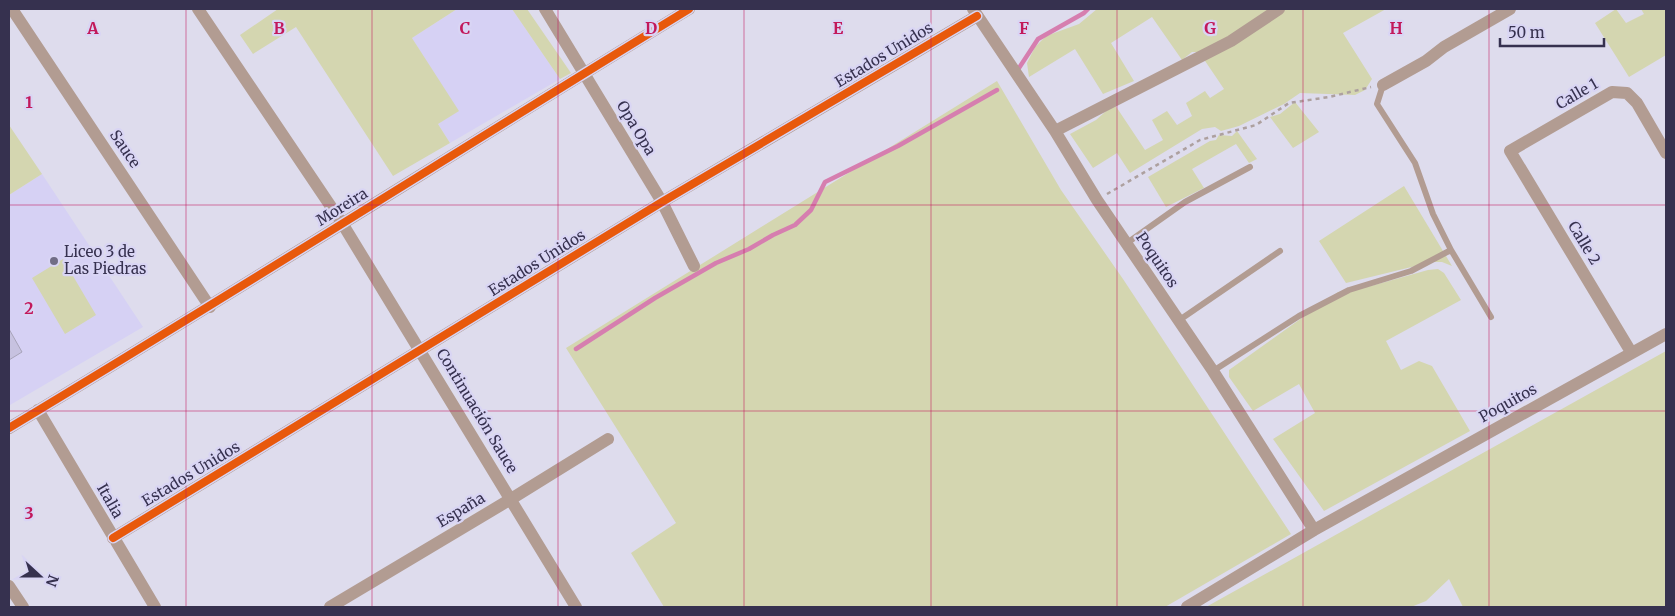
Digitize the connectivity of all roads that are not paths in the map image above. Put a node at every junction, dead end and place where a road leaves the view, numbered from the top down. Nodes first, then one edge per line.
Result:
1 (12, 9) edge
2 (198, 9) edge
3 (545, 9) edge
4 (689, 9) edge
5 (1279, 9) edge
6 (1510, 9) edge
7 (975, 12) edge
8 (584, 73) junction
9 (1382, 85) joint
10 (1055, 131) junction
11 (1510, 151) joint
12 (1666, 153) edge
13 (1250, 167) dead end
14 (662, 202) junction
15 (342, 223) junction
16 (1126, 244) junction
17 (1451, 250) junction
18 (1280, 251) dead end
19 (694, 266) dead end
20 (210, 307) junction
21 (1491, 317) dead end
22 (1178, 321) junction
23 (1666, 334) edge
24 (421, 350) junction
25 (1631, 352) junction
26 (1213, 371) junction
27 (38, 410) junction
28 (9, 428) edge
29 (608, 439) dead end
30 (511, 499) junction
31 (1314, 530) junction
32 (113, 538) junction
33 (9, 586) edge
34 (23, 607) edge
35 (155, 607) edge
36 (330, 607) edge
37 (576, 607) edge
38 (1187, 607) edge

1 - 20 street, Sauce
2 - 15 street, Continuación Sauce
3 - 8 street, Opa Opa
4 - 8 street, Moreira
5 - 10 street
6 - 9 street
7 - 10 street, Poquitos
7 - 14 street, Estados Unidos
8 - 14 street, Opa Opa
8 - 15 street, Moreira
9 - 17 lane
10 - 16 street, Poquitos
11 - 12 street, Calle 1
11 - 25 street, Calle 2
13 - 16 lane
14 - 19 street, Opa Opa
14 - 24 street, Estados Unidos
15 - 20 street, Moreira
15 - 24 street, Continuación Sauce
16 - 22 street, Poquitos
17 - 21 lane
17 - 26 lane
18 - 22 lane
20 - 27 street, Moreira
22 - 26 street, Poquitos
23 - 25 street, Poquitos
24 - 30 street, Continuación Sauce
24 - 32 street, Estados Unidos
25 - 31 street, Poquitos
26 - 31 street, Poquitos
27 - 28 street, Moreira
27 - 32 street, Italia
29 - 30 street, España
30 - 36 street, España
30 - 37 street, Continuación Sauce
31 - 38 street, Poquitos
32 - 35 street, Italia
33 - 34 street

